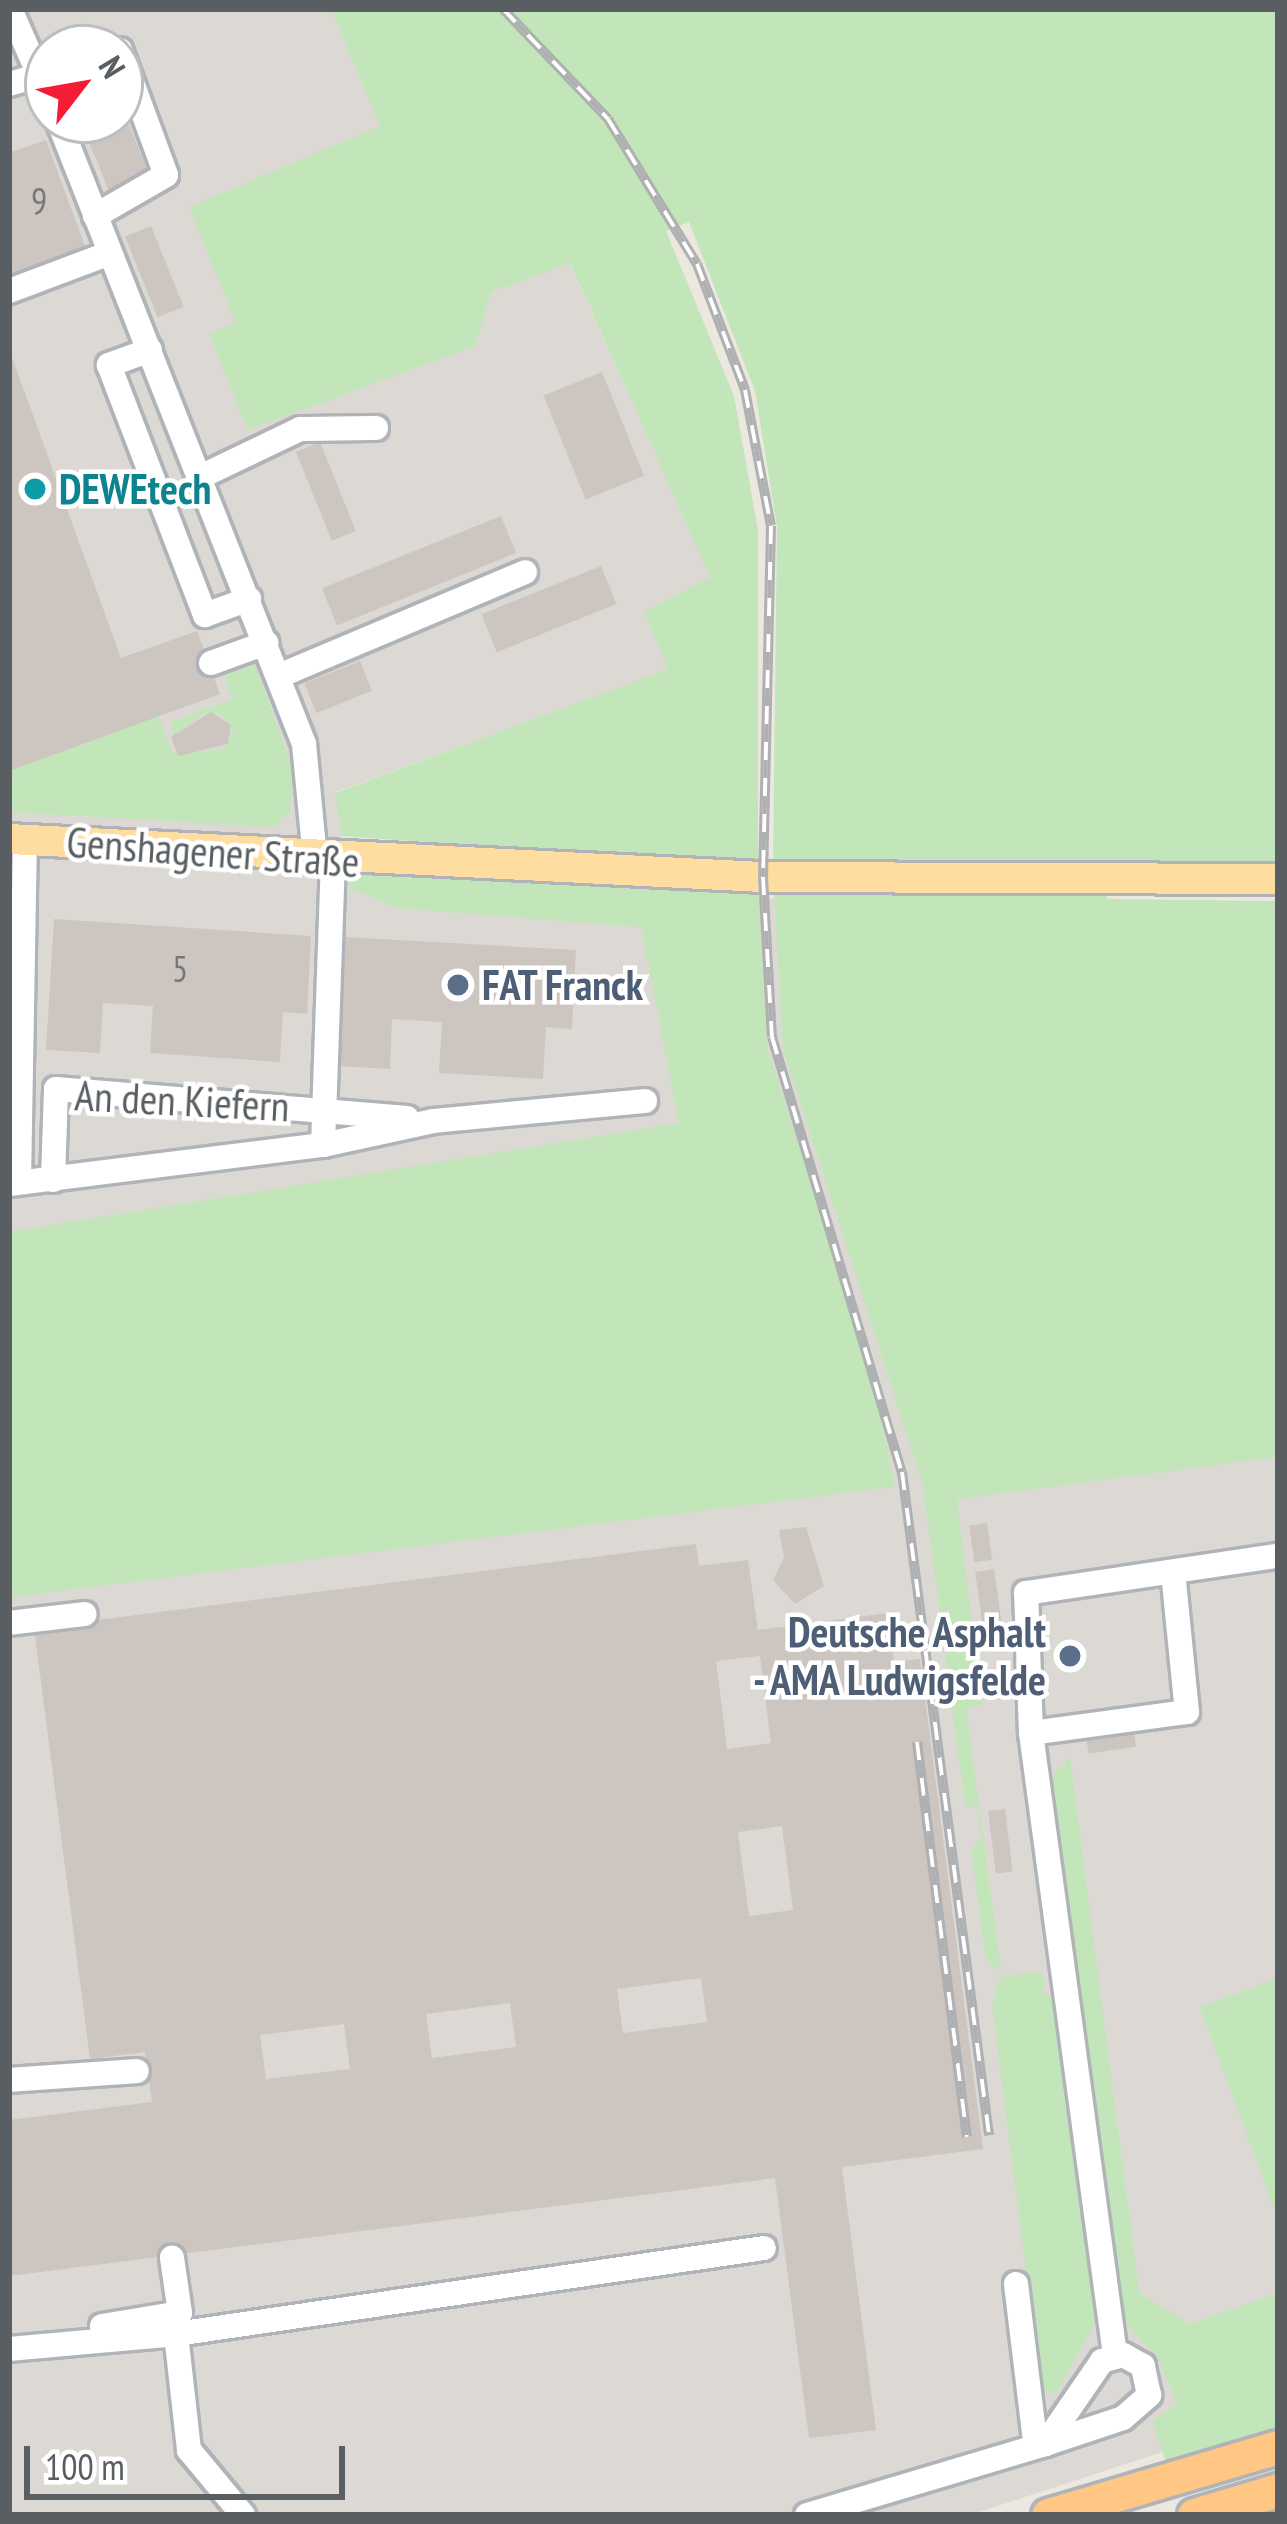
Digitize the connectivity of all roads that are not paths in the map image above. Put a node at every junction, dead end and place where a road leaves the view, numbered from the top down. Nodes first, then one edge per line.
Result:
1 (10, 9) edge
2 (24, 40) edge
3 (144, 115) edge
4 (67, 144) edge
5 (95, 216) junction
6 (110, 253) junction
7 (9, 291) edge
8 (150, 350) junction
9 (376, 428) dead end
10 (200, 477) junction
11 (525, 572) dead end
12 (249, 599) junction
13 (266, 643) junction
14 (212, 663) dead end
15 (279, 676) junction
16 (17, 840) edge
17 (324, 858) junction
18 (1278, 879) edge
19 (645, 1101) dead end
20 (321, 1109) junction
21 (433, 1120) junction
22 (323, 1145) junction
23 (53, 1180) junction
24 (14, 1182) edge
25 (1278, 1556) edge
26 (1173, 1572) junction
27 (84, 1614) dead end
28 (9, 1623) edge
29 (1031, 1733) junction
30 (137, 2071) dead end
31 (9, 2080) edge
32 (764, 2248) dead end
33 (172, 2258) dead end
34 (1016, 2284) dead end
35 (176, 2334) junction
36 (49, 2345) junction
37 (9, 2349) edge
38 (1115, 2355) junction
39 (1081, 2388) junction
40 (1106, 2424) junction
41 (1046, 2444) junction
42 (1278, 2447) edge
43 (1278, 2490) edge
44 (243, 2515) edge
45 (807, 2515) edge
46 (1048, 2515) edge
47 (1194, 2515) edge

1 - 2 street
3 - 5 street
4 - 5 street
5 - 6 street
6 - 7 street
6 - 8 street
8 - 10 street
8 - 12 street
9 - 10 street
10 - 12 street
11 - 15 street
12 - 13 street
13 - 14 street
13 - 15 street
15 - 17 street
16 - 17 main road, Genshagener Straße
16 - 24 street, An den Kiefern
17 - 18 main road, Genshagener Straße
17 - 20 street
19 - 21 street, An den Kiefern
20 - 21 street, An den Kiefern
20 - 22 street, An den Kiefern
20 - 23 street, An den Kiefern
21 - 22 street, An den Kiefern
22 - 23 street, An den Kiefern
23 - 24 street, An den Kiefern
25 - 26 street
26 - 29 street
26 - 29 street
27 - 28 street
29 - 38 street
30 - 31 street
32 - 35 street
33 - 36 street
34 - 41 street
35 - 36 street
35 - 44 street
36 - 37 street
38 - 39 street
38 - 40 street
39 - 40 street
39 - 41 street
40 - 41 street
41 - 45 street
42 - 46 highway
43 - 47 highway

